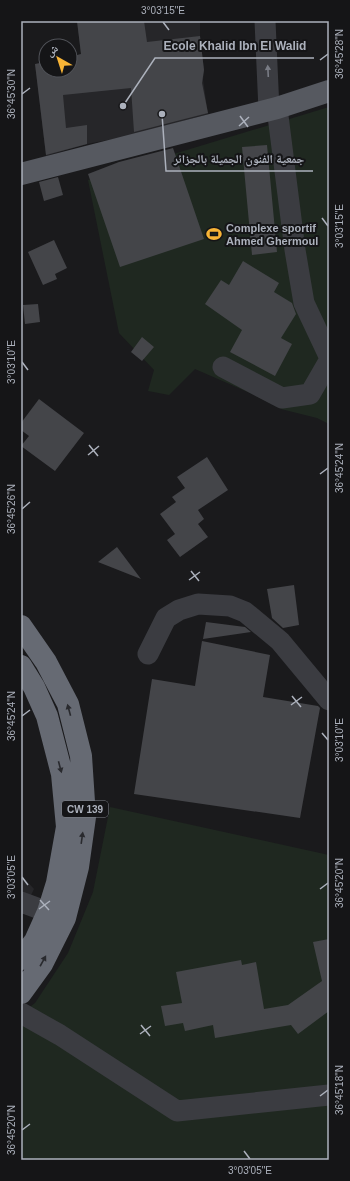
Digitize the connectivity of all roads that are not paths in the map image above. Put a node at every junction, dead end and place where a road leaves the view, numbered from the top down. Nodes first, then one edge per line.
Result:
1 (265, 21) edge
2 (329, 91) edge
3 (273, 109) junction
4 (21, 174) edge
5 (329, 356) edge
6 (329, 361) edge
7 (223, 367) dead end
8 (21, 626) edge
9 (148, 654) dead end
10 (21, 666) edge
11 (329, 700) edge
12 (21, 902) edge
13 (48, 912) junction
14 (21, 959) edge
15 (21, 993) edge
16 (21, 1013) edge
17 (329, 1095) edge

3 -> 1 street
2 - 3 main road
3 - 4 main road
3 - 5 street
6 - 7 street
15 -> 8 highway, CW 139
9 - 11 street
10 -> 13 highway, CW 139
12 - 13 street
13 - 14 highway, CW 139
16 - 17 street

